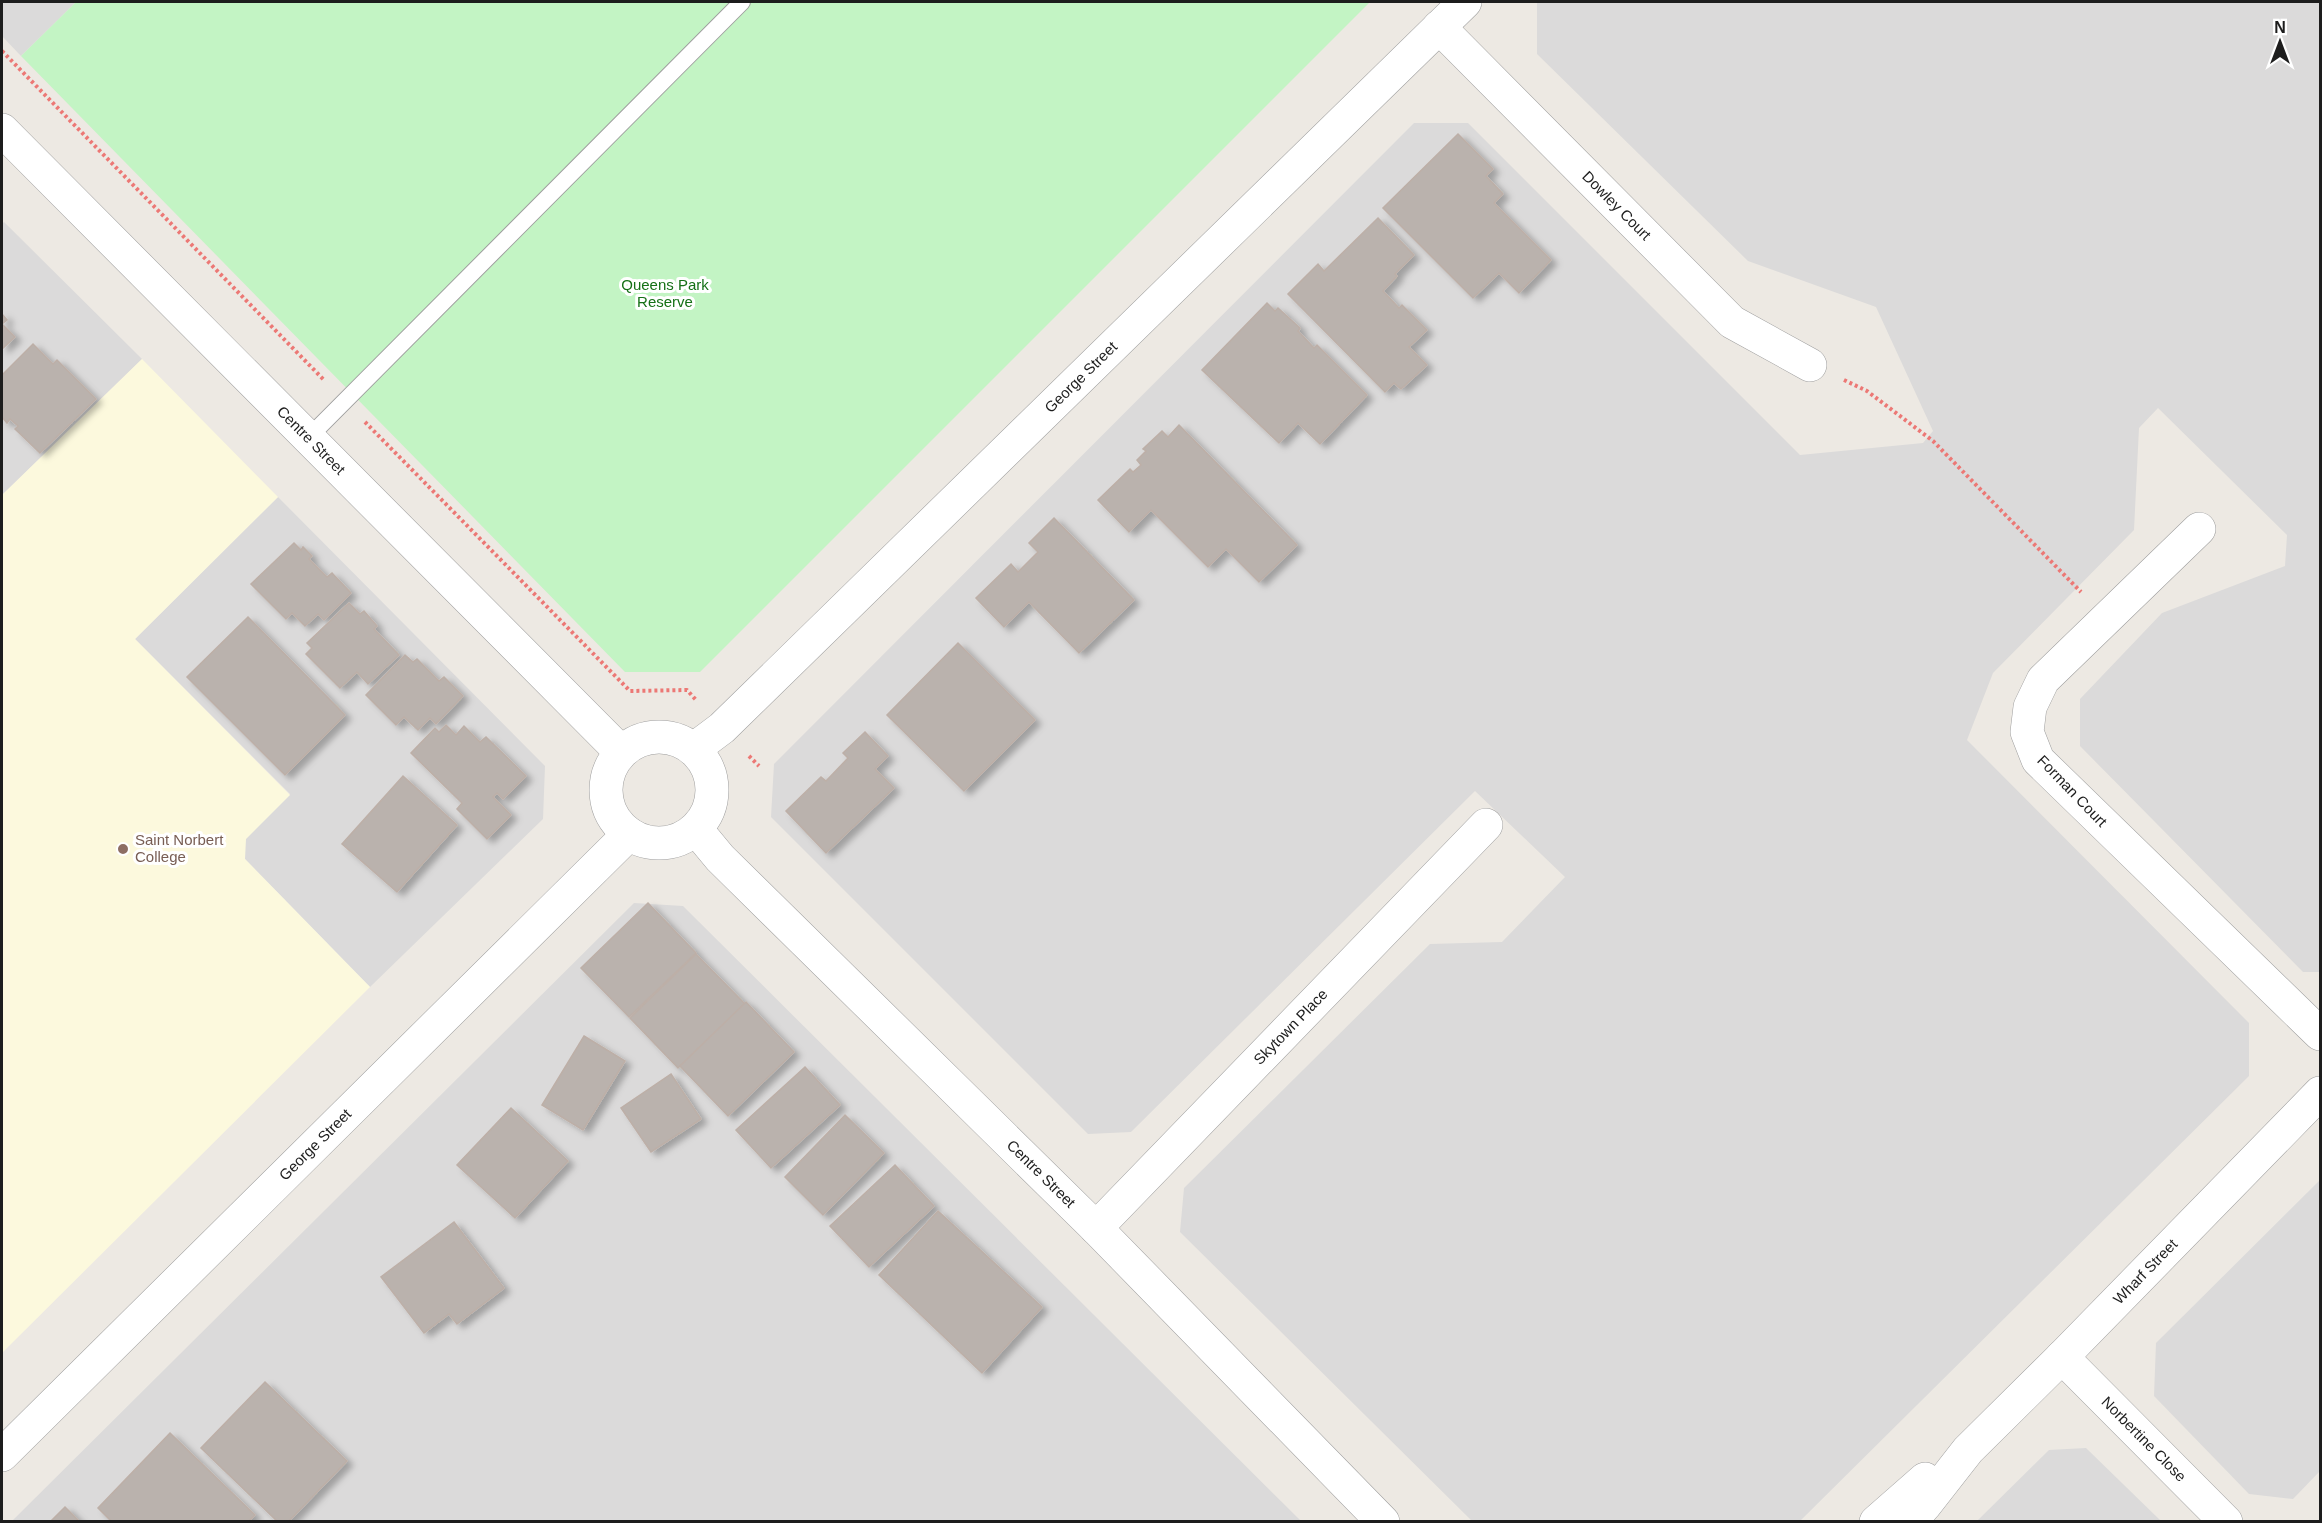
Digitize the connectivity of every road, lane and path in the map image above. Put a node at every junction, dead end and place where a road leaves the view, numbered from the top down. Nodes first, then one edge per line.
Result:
1 (742, 2) edge
2 (1464, 2) edge
3 (1439, 27) junction
4 (2, 51) edge
5 (2, 130) edge
6 (1810, 365) joint
7 (345, 401) junction
8 (308, 438) junction
9 (2199, 529) dead end
10 (2106, 618) junction
11 (722, 728) junction
12 (694, 749) junction
13 (621, 752) junction
14 (759, 766) dead end
15 (1485, 825) dead end
16 (696, 829) junction
17 (629, 834) junction
18 (2320, 1034) edge
19 (2320, 1093) edge
20 (1096, 1228) junction
21 (2062, 1357) junction
22 (1968, 1450) junction
23 (2, 1455) edge
24 (1383, 1521) edge
25 (1876, 1521) edge
26 (1910, 1521) edge
27 (2226, 1521) edge

1 - 7 lane
2 - 3 street, George Street
3 - 6 street, Dowley Court
3 - 11 street, George Street
4 - 7 path
5 - 8 street, Centre Street
6 - 10 path
7 - 8 lane
7 - 11 path
8 - 13 street, Centre Street
9 - 10 street, Forman Court
10 - 18 street, Forman Court
11 - 12 street, George Street
11 - 14 path
12 - 13 street
12 - 16 street
13 - 17 street
15 - 20 street, Skytown Place
16 - 17 street
16 - 20 street, Centre Street
17 - 23 street, George Street
19 - 21 street, Wharf Street
20 - 24 street, Centre Street
21 - 22 street, Wharf Street
21 - 27 street, Norbertine Close
22 - 25 street, Wharf Street
22 - 26 street, Wharf Street

